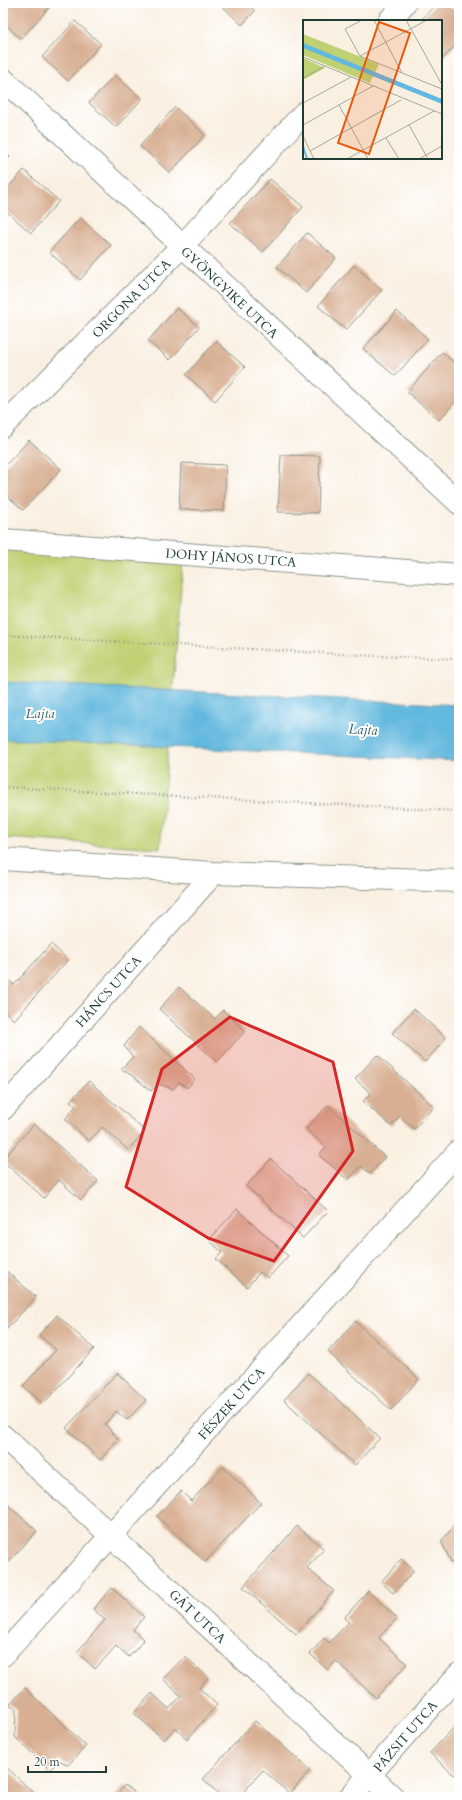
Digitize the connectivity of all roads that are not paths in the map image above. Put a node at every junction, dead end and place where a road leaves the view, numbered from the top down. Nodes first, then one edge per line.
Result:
1 (405, 3) edge
2 (390, 20) edge
3 (3, 79) edge
4 (303, 114) edge
5 (182, 246) junction
6 (3, 426) edge
7 (459, 503) edge
8 (3, 540) edge
9 (459, 575) edge
10 (3, 859) edge
11 (214, 873) junction
12 (459, 881) edge
13 (3, 1109) edge
14 (459, 1151) edge
15 (3, 1436) edge
16 (112, 1536) junction
17 (3, 1655) edge
18 (459, 1674) edge
19 (369, 1776) junction
20 (350, 1797) edge
21 (393, 1797) edge

1 - 2 street
3 - 5 street, GYÖNGYIKE UTCA
4 - 5 street, ORGONA UTCA
5 - 6 street, ORGONA UTCA
5 - 7 street, GYÖNGYIKE UTCA
8 - 9 street, DOHY JÁNOS UTCA
10 - 11 street
11 - 12 street
11 - 13 street, HÁNCS UTCA
14 - 16 street, FÉSZEK UTCA
15 - 16 street, GÁT UTCA
16 - 17 street, FÉSZEK UTCA
16 - 19 street, GÁT UTCA
18 - 19 street, PÁZSIT UTCA
19 - 20 street, PÁZSIT UTCA
19 - 21 street, GÁT UTCA

